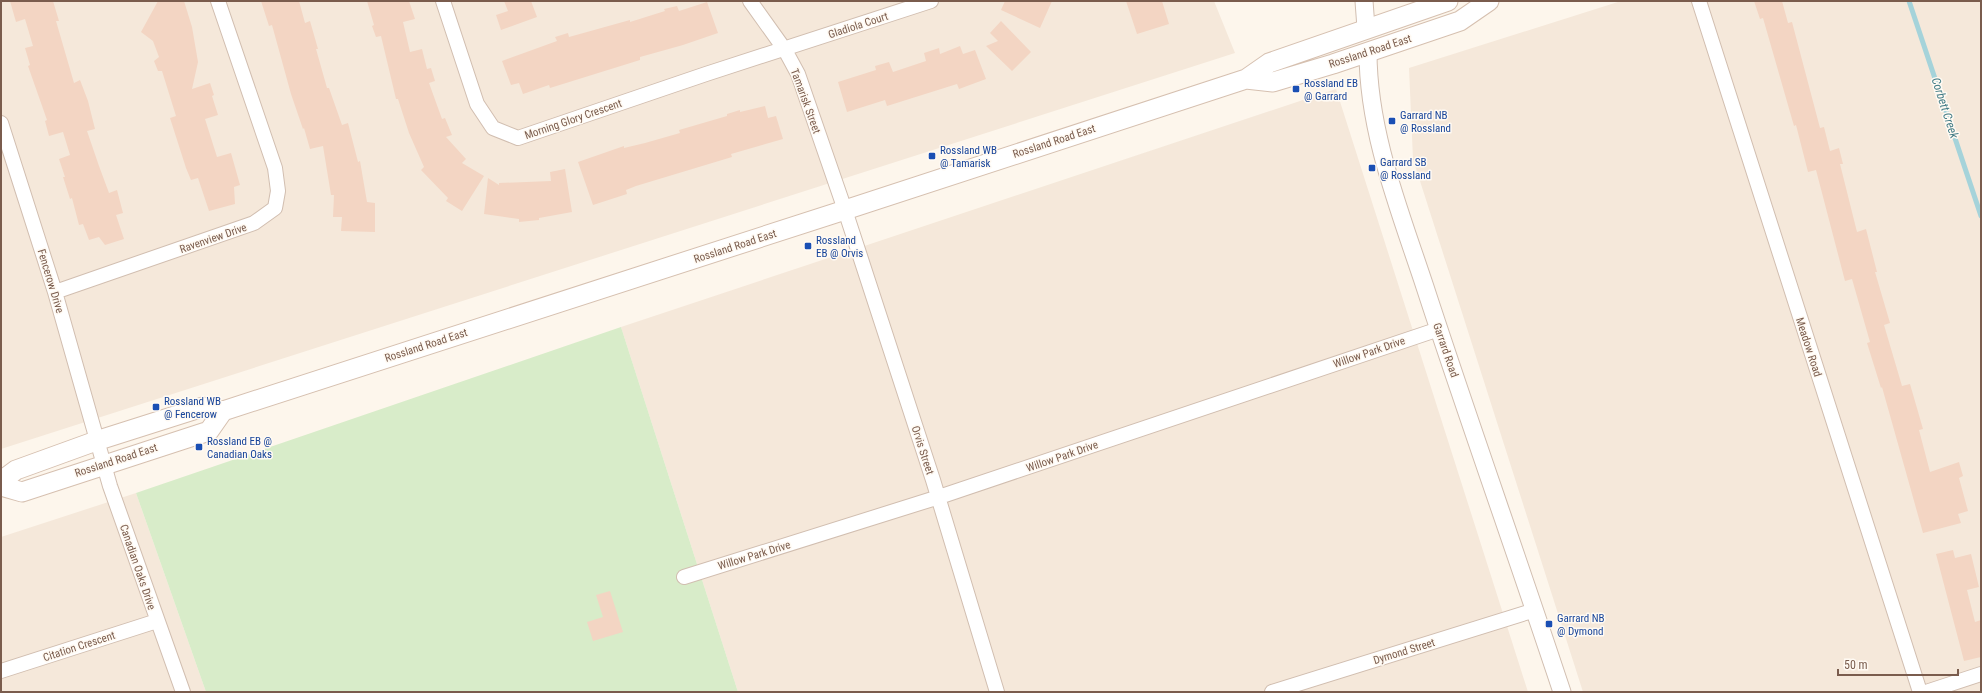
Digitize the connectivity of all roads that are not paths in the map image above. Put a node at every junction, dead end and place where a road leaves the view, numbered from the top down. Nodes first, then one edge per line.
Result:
1 (218, 1) edge
2 (444, 1) edge
3 (750, 1) edge
4 (931, 1) edge
5 (1364, 1) edge
6 (1448, 1) edge
7 (1489, 1) edge
8 (1698, 1) edge
9 (1366, 28) junction
10 (785, 50) junction
11 (1368, 52) junction
12 (1246, 78) junction
13 (1, 124) edge
14 (845, 210) junction
15 (55, 292) junction
16 (1439, 329) junction
17 (223, 411) junction
18 (96, 441) junction
19 (104, 464) junction
20 (1, 481) edge
21 (1, 486) edge
22 (938, 497) junction
23 (684, 577) dead end
24 (1535, 610) junction
25 (157, 621) junction
26 (1, 671) edge
27 (1981, 674) edge
28 (183, 692) edge
29 (997, 692) edge
30 (1272, 692) edge
31 (1562, 692) edge
32 (1920, 692) edge
33 (1926, 692) edge

1 - 15 street, Ravenview Drive
2 - 10 street, Morning Glory Crescent
3 - 10 street, Tamarisk Street
4 - 10 street, Gladiola Court
5 - 9 street, Garrard Road
6 - 9 main road, Rossland Road East
7 - 11 main road, Rossland Road East
8 - 32 street, Meadow Road
9 - 11 street, Garrard Road
9 - 12 main road, Rossland Road East
10 - 14 street, Tamarisk Street
11 - 12 main road, Rossland Road East
11 - 16 street, Garrard Road
12 - 14 main road, Rossland Road East
13 - 15 street, Fencerow Drive
14 - 17 main road, Rossland Road East
14 - 22 street, Orvis Street
15 - 18 street, Fencerow Drive
16 - 22 street, Willow Park Drive
16 - 24 street, Garrard Road
17 - 18 main road, Rossland Road East
17 - 19 main road, Rossland Road East
18 - 19 street, Canadian Oaks Drive
18 - 20 main road, Rossland Road East
19 - 21 main road, Rossland Road East
19 - 25 street, Canadian Oaks Drive
22 - 23 street, Willow Park Drive
22 - 29 street, Orvis Street
24 - 30 street, Dymond Street
24 - 31 street, Garrard Road
25 - 26 street, Citation Crescent
25 - 28 street, Canadian Oaks Drive
27 - 33 street

